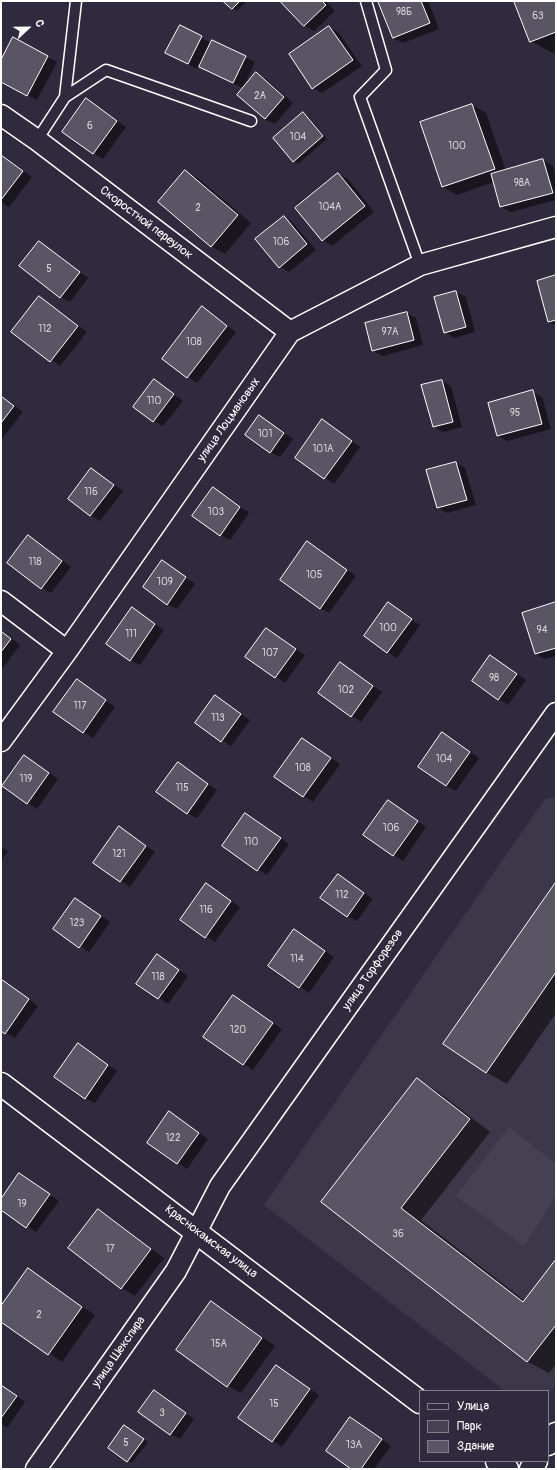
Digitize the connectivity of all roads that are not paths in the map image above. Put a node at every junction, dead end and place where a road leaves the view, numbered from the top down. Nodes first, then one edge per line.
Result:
1 (76, 1) edge
2 (366, 1) edge
3 (65, 97) junction
4 (1, 115) edge
5 (251, 121) dead end
6 (37, 140) junction
7 (556, 228) edge
8 (420, 265) junction
9 (290, 332) junction
10 (1, 601) edge
11 (67, 651) junction
12 (556, 713) edge
13 (1, 742) edge
14 (1, 1084) edge
15 (197, 1231) junction
16 (419, 1401) edge
17 (556, 1434) edge
18 (549, 1443) edge
19 (498, 1462) edge
20 (36, 1469) edge
21 (508, 1469) edge

1 - 3 lane
2 - 8 lane
3 - 5 lane
3 - 6 lane
4 - 6 street, Скоростной переулок
6 - 9 street, Скоростной переулок
7 - 8 street, улица Лоцмановых
8 - 9 street, улица Лоцмановых
9 - 11 street, улица Лоцмановых
10 - 11 street
11 - 13 street, улица Лоцмановых
12 - 15 street, улица Торфорезов
14 - 15 street, Краснокамская улица
15 - 16 street, Краснокамская улица
15 - 20 street, улица Шекспира
17 - 18 street
19 - 21 street

